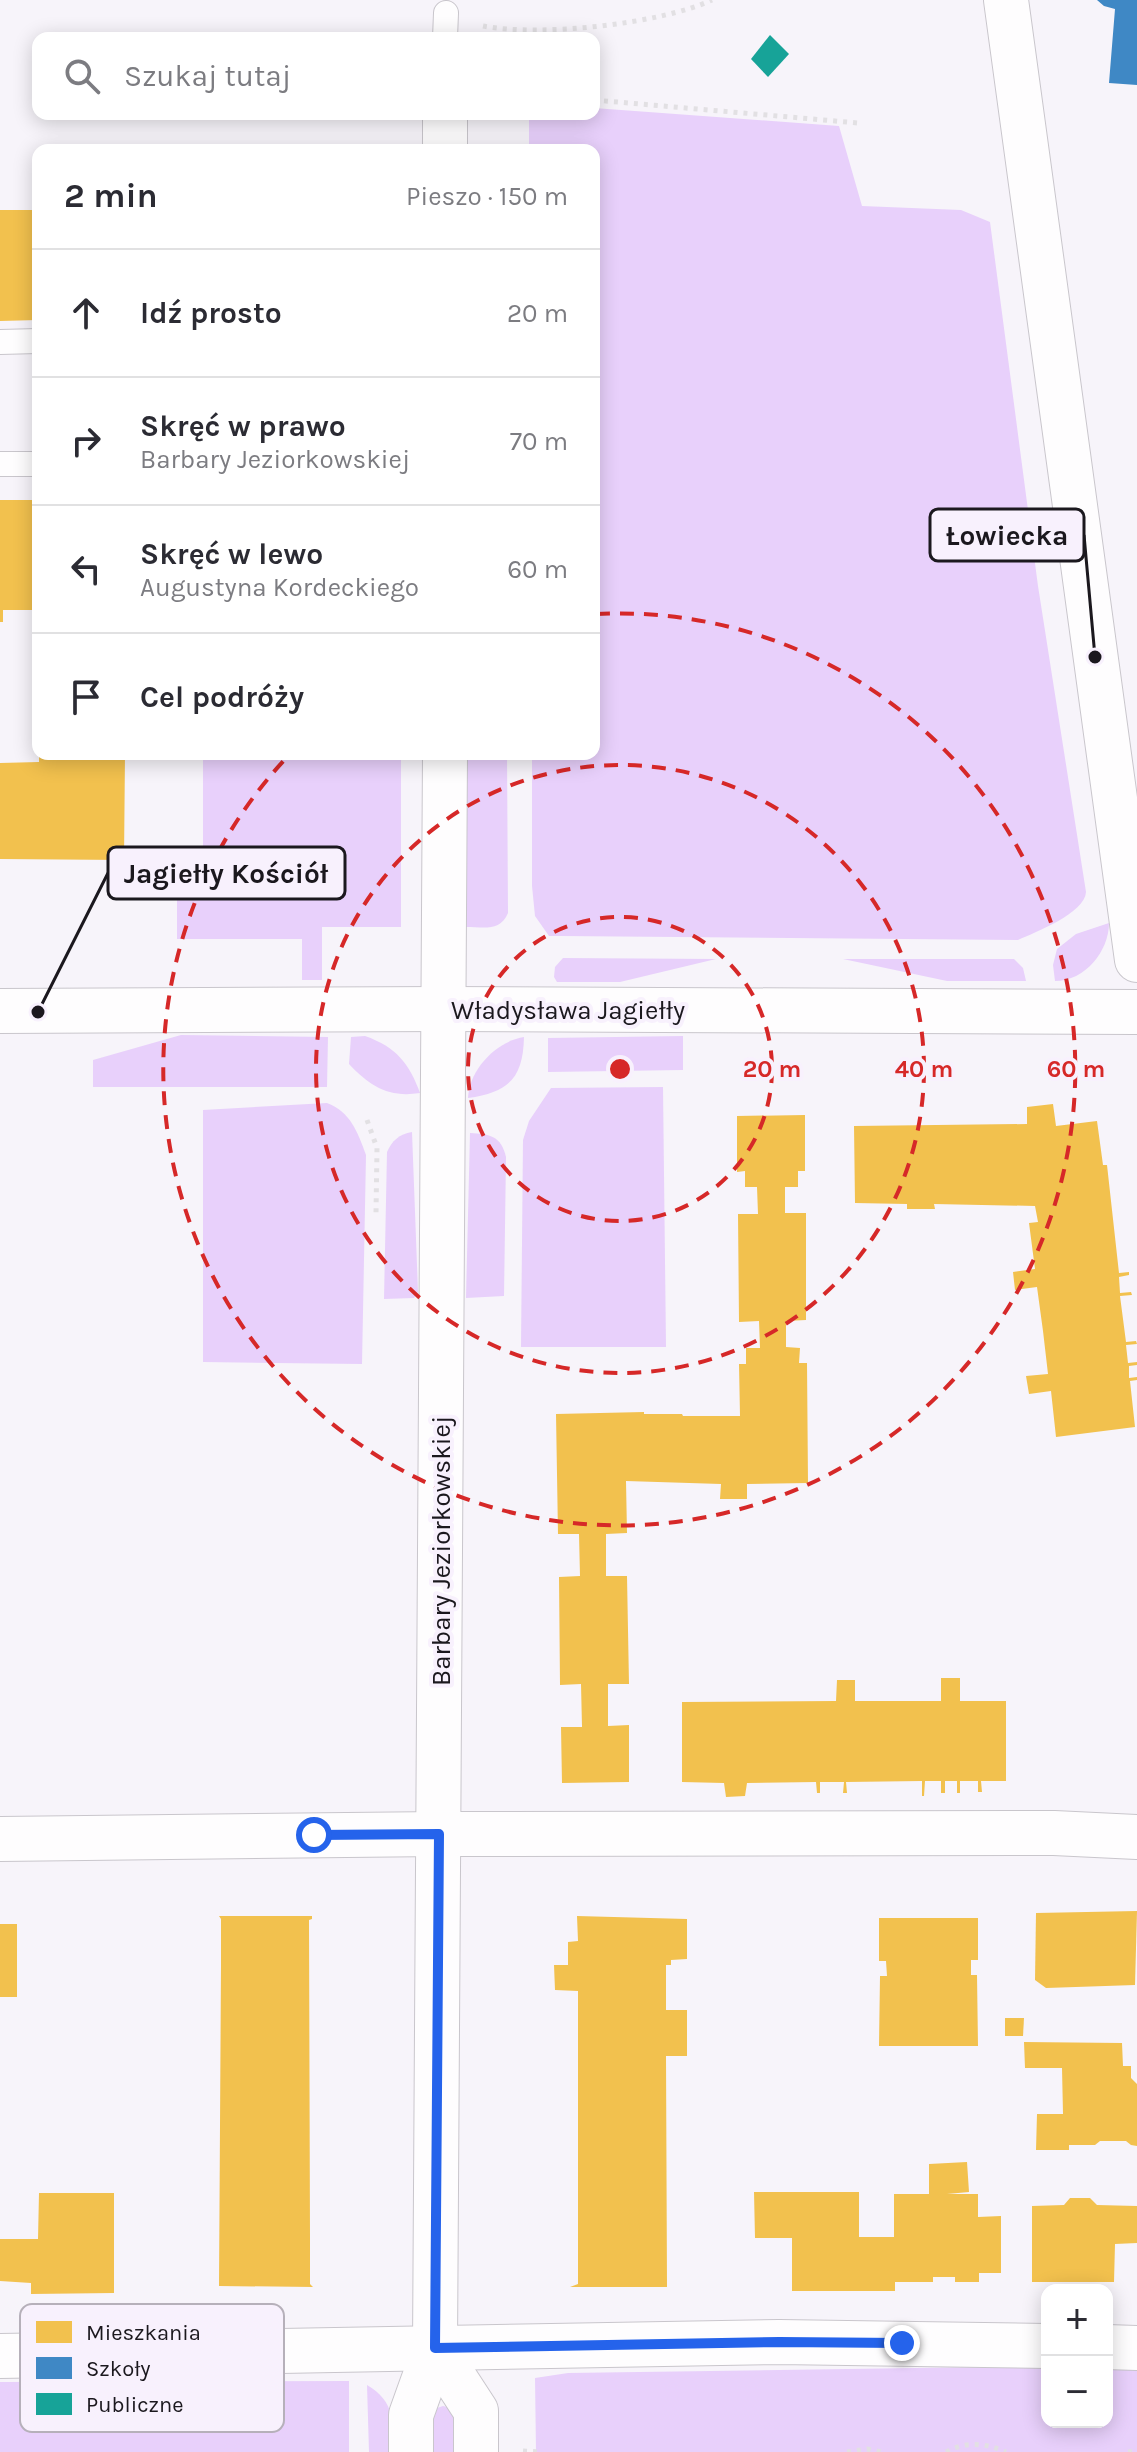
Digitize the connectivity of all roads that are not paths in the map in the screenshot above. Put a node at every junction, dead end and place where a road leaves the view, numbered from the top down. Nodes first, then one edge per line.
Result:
1 (1006, 0) edge
2 (446, 13) dead end
3 (445, 32) edge
4 (445, 120) edge
5 (445, 144) edge
6 (32, 341) edge
7 (0, 342) edge
8 (0, 464) edge
9 (32, 464) edge
10 (445, 760) edge
11 (1137, 960) edge
12 (445, 1009) junction
13 (0, 1011) edge
14 (1137, 1012) edge
15 (439, 1834) junction
16 (1137, 1837) edge
17 (0, 1839) edge
18 (1041, 2346) edge
19 (1113, 2347) edge
20 (435, 2348) junction
21 (1137, 2348) edge
22 (284, 2351) edge
23 (0, 2356) edge
24 (20, 2356) edge
25 (411, 2452) edge
26 (476, 2452) edge

1 - 11 street
2 - 3 lane
4 - 5 street
6 - 7 lane
8 - 9 lane
10 - 12 street, Barbary Jeziorkowskiej
12 - 13 street, Władysława Jagiełły
12 - 14 street, Władysława Jagiełły
12 - 15 street, Barbary Jeziorkowskiej
15 - 16 street
15 - 17 street
15 - 20 street, Barbary Jeziorkowskiej
18 - 20 street
19 - 21 street
20 - 22 street
20 - 25 street, Barbary Jeziorkowskiej
20 - 26 street
23 - 24 street

